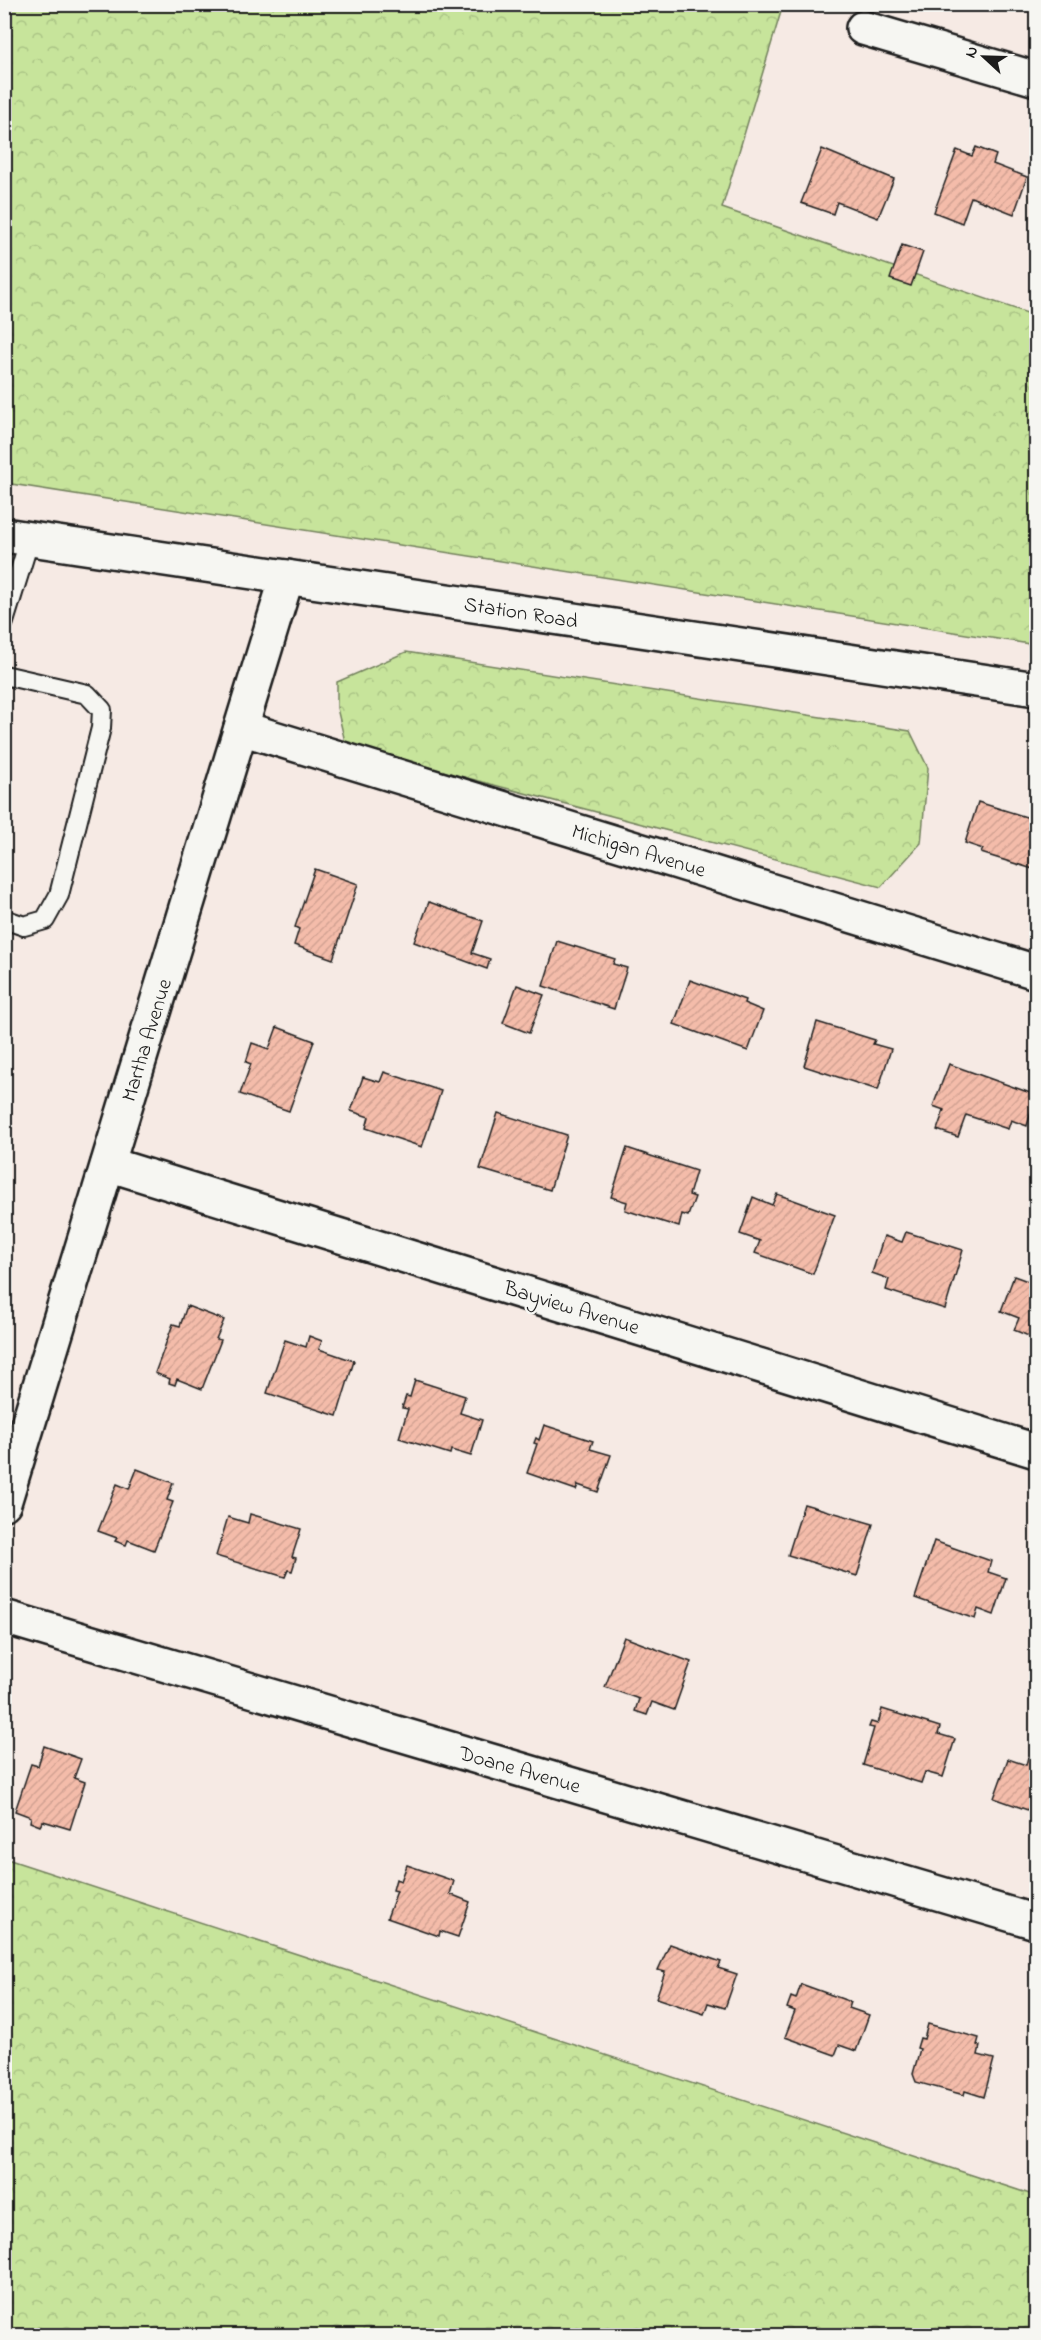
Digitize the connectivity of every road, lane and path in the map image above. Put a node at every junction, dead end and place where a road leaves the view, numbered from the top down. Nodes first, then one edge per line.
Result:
1 (863, 28) dead end
2 (1036, 79) edge
3 (17, 537) edge
4 (287, 577) junction
5 (4, 622) edge
6 (4, 675) edge
7 (1036, 689) edge
8 (241, 728) junction
9 (4, 919) edge
10 (1036, 972) edge
11 (108, 1164) junction
12 (1036, 1451) edge
13 (4, 1503) edge
14 (4, 1617) edge
15 (1036, 1922) edge

1 - 2 street
3 - 4 street, Station Road
3 - 5 lane
4 - 7 street, Station Road
4 - 8 street, Martha Avenue
6 - 9 lane
8 - 10 street, Michigan Avenue
8 - 11 street, Martha Avenue
11 - 12 street, Bayview Avenue
11 - 13 street, Martha Avenue
14 - 15 street, Doane Avenue

